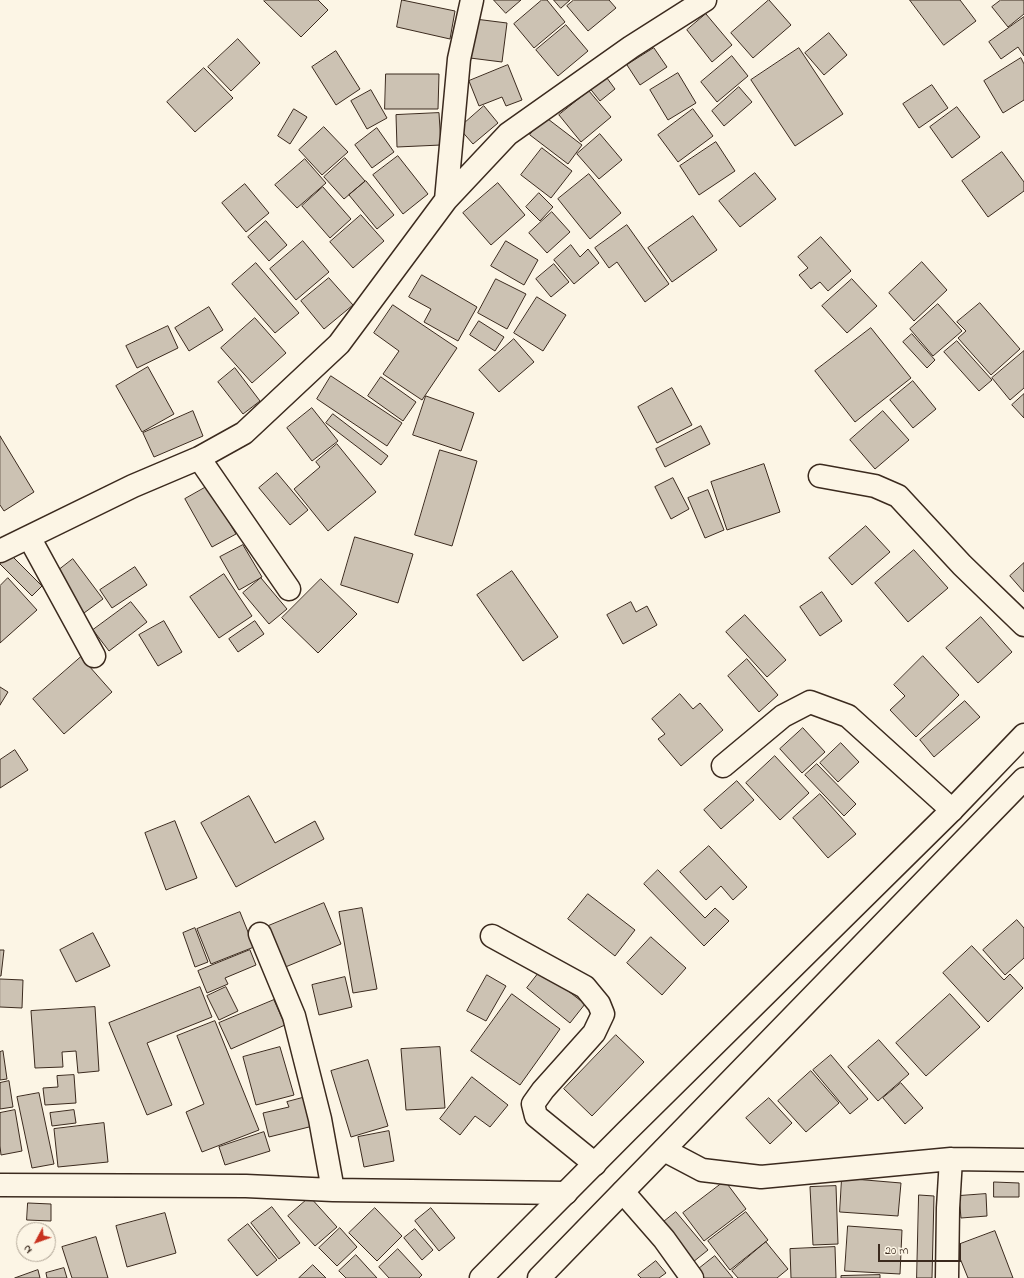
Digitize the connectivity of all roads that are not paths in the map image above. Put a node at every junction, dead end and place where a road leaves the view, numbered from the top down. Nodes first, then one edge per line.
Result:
1 (472, 0) edge
2 (706, 0) edge
3 (446, 200) junction
4 (199, 458) junction
5 (820, 476) dead end
6 (29, 537) junction
7 (0, 551) edge
8 (289, 589) dead end
9 (1024, 626) edge
10 (94, 656) dead end
11 (1024, 735) edge
12 (723, 766) dead end
13 (1024, 779) edge
14 (952, 810) junction
15 (260, 934) dead end
16 (492, 936) dead end
17 (1024, 1146) edge
18 (664, 1150) junction
19 (951, 1159) junction
20 (1002, 1160) junction
21 (1024, 1160) edge
22 (595, 1164) junction
23 (0, 1185) edge
24 (333, 1190) junction
25 (623, 1192) junction
26 (566, 1193) junction
27 (481, 1278) edge
28 (539, 1278) edge
29 (692, 1278) edge
30 (947, 1278) edge

1 - 3 street
2 - 3 street
3 - 4 street
4 - 6 street
4 - 8 street
5 - 9 street
6 - 7 street
6 - 10 street
11 - 14 street
12 - 14 street
13 - 18 street
14 - 22 street
15 - 24 street
16 - 22 street
17 - 20 street
18 - 19 street
18 - 25 street
19 - 20 street
19 - 30 street
20 - 21 street
22 - 26 street
23 - 24 street
24 - 26 street
25 - 28 street
25 - 29 street
26 - 27 street

